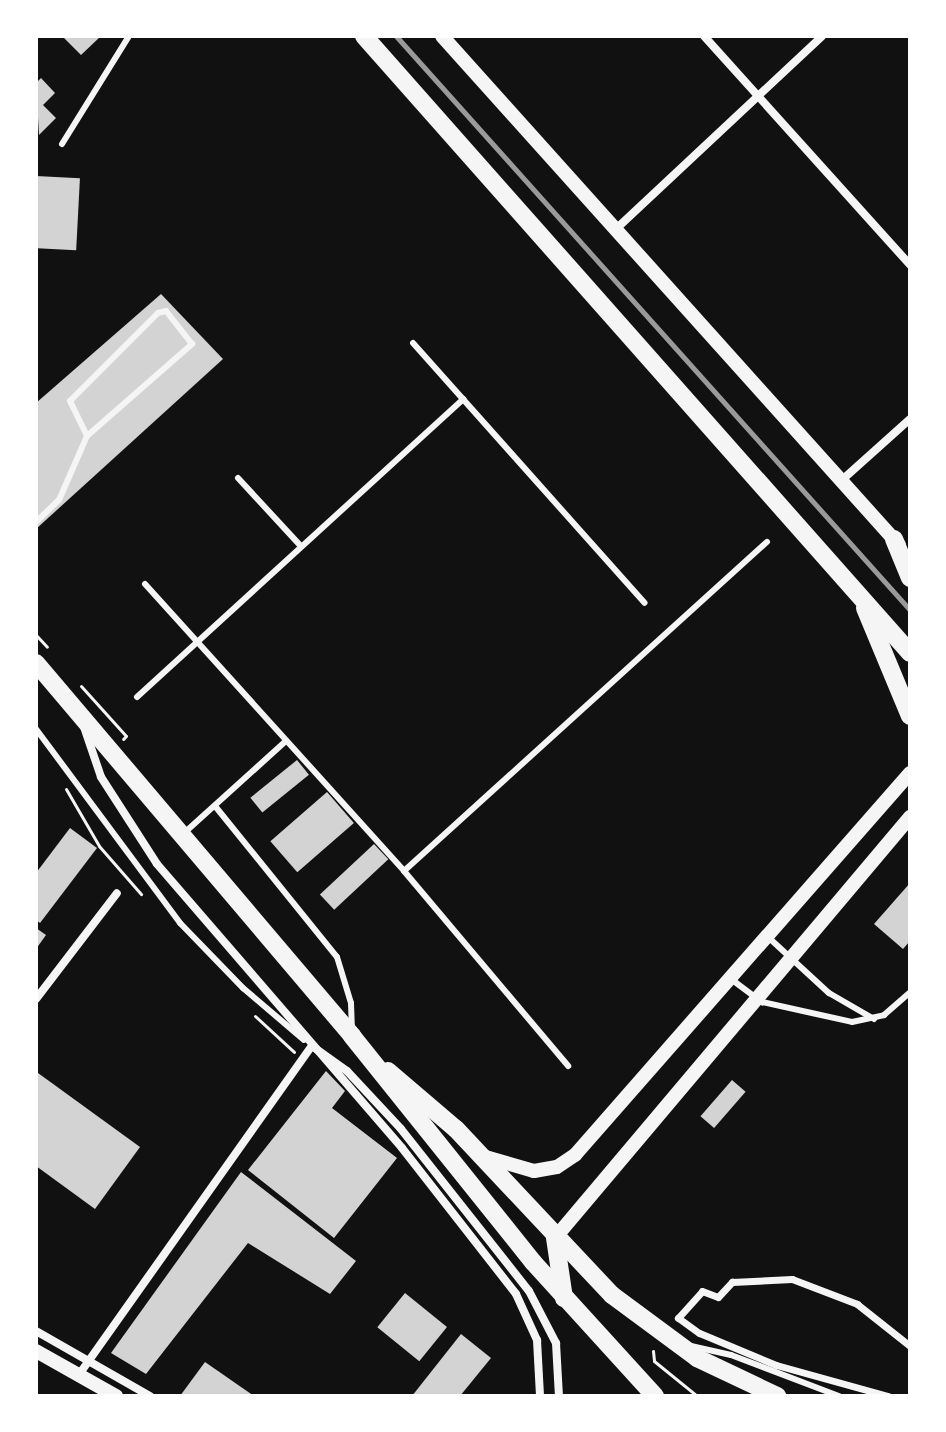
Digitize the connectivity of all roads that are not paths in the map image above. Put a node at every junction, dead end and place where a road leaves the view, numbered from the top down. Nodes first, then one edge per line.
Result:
1 (129, 36) edge
2 (364, 36) edge
3 (442, 36) edge
4 (704, 36) edge
5 (822, 36) edge
6 (756, 94) junction
7 (62, 144) dead end
8 (616, 229) junction
9 (910, 265) edge
10 (413, 343) dead end
11 (463, 399) junction
12 (910, 419) edge
13 (87, 436) junction
14 (238, 478) dead end
15 (842, 480) junction
16 (36, 522) edge
17 (894, 539) junction
18 (767, 542) dead end
19 (299, 544) junction
20 (910, 557) edge
21 (910, 578) edge
22 (854, 583) junction
23 (145, 584) dead end
24 (645, 603) dead end
25 (197, 641) junction
26 (910, 653) edge
27 (36, 663) edge
28 (137, 697) dead end
29 (82, 714) junction
30 (910, 716) edge
31 (36, 729) edge
32 (286, 741) junction
33 (910, 773) edge
34 (215, 806) junction
35 (910, 817) edge
36 (183, 834) junction
37 (404, 871) junction
38 (117, 893) dead end
39 (768, 937) junction
40 (789, 955) junction
41 (731, 979) junction
42 (910, 992) edge
43 (754, 998) junction
44 (36, 999) edge
45 (874, 1019) junction
46 (352, 1036) junction
47 (312, 1046) junction
48 (367, 1055) junction
49 (568, 1066) dead end
50 (481, 1155) junction
51 (555, 1238) junction
52 (564, 1298) junction
53 (36, 1331) edge
54 (679, 1346) junction
55 (910, 1346) edge
56 (36, 1351) edge
57 (88, 1360) junction
58 (78, 1376) junction
59 (116, 1396) edge
60 (150, 1396) edge
61 (540, 1396) edge
62 (559, 1396) edge
63 (655, 1396) edge
64 (777, 1396) edge
65 (839, 1396) edge
66 (888, 1396) edge

1 - 7 lane
2 - 22 main road
3 - 8 street
4 - 6 street
5 - 6 street
6 - 8 street
6 - 9 street
8 - 15 street
10 - 11 lane
11 - 19 lane
11 - 24 lane
12 - 15 street
13 - 13 lane
13 - 16 lane
14 - 19 lane
15 - 17 street
17 - 20 street
17 - 21 main road
18 - 37 lane
19 - 25 lane
22 - 26 main road
22 - 30 main road
23 - 25 lane
25 - 28 lane
25 - 32 lane
27 - 29 main road
29 - 36 main road
29 - 47 street
31 - 47 lane
32 - 34 lane
32 - 37 lane
33 - 39 street
34 - 36 lane
34 - 46 lane
35 - 40 street
36 - 46 main road
37 - 49 lane
38 - 44 street
39 - 40 lane
39 - 41 street
40 - 43 street
40 - 45 lane
41 - 43 lane
41 - 50 street
42 - 45 lane
43 - 45 lane
43 - 51 street
46 - 48 main road
47 - 57 street
47 - 61 street
47 - 62 street
48 - 50 main road
48 - 52 main road
50 - 51 main road
51 - 52 main road
51 - 54 main road
52 - 63 main road
53 - 57 street
54 - 64 main road
54 - 65 lane
55 - 66 street
56 - 58 street
57 - 58 street
57 - 60 street
58 - 59 street

